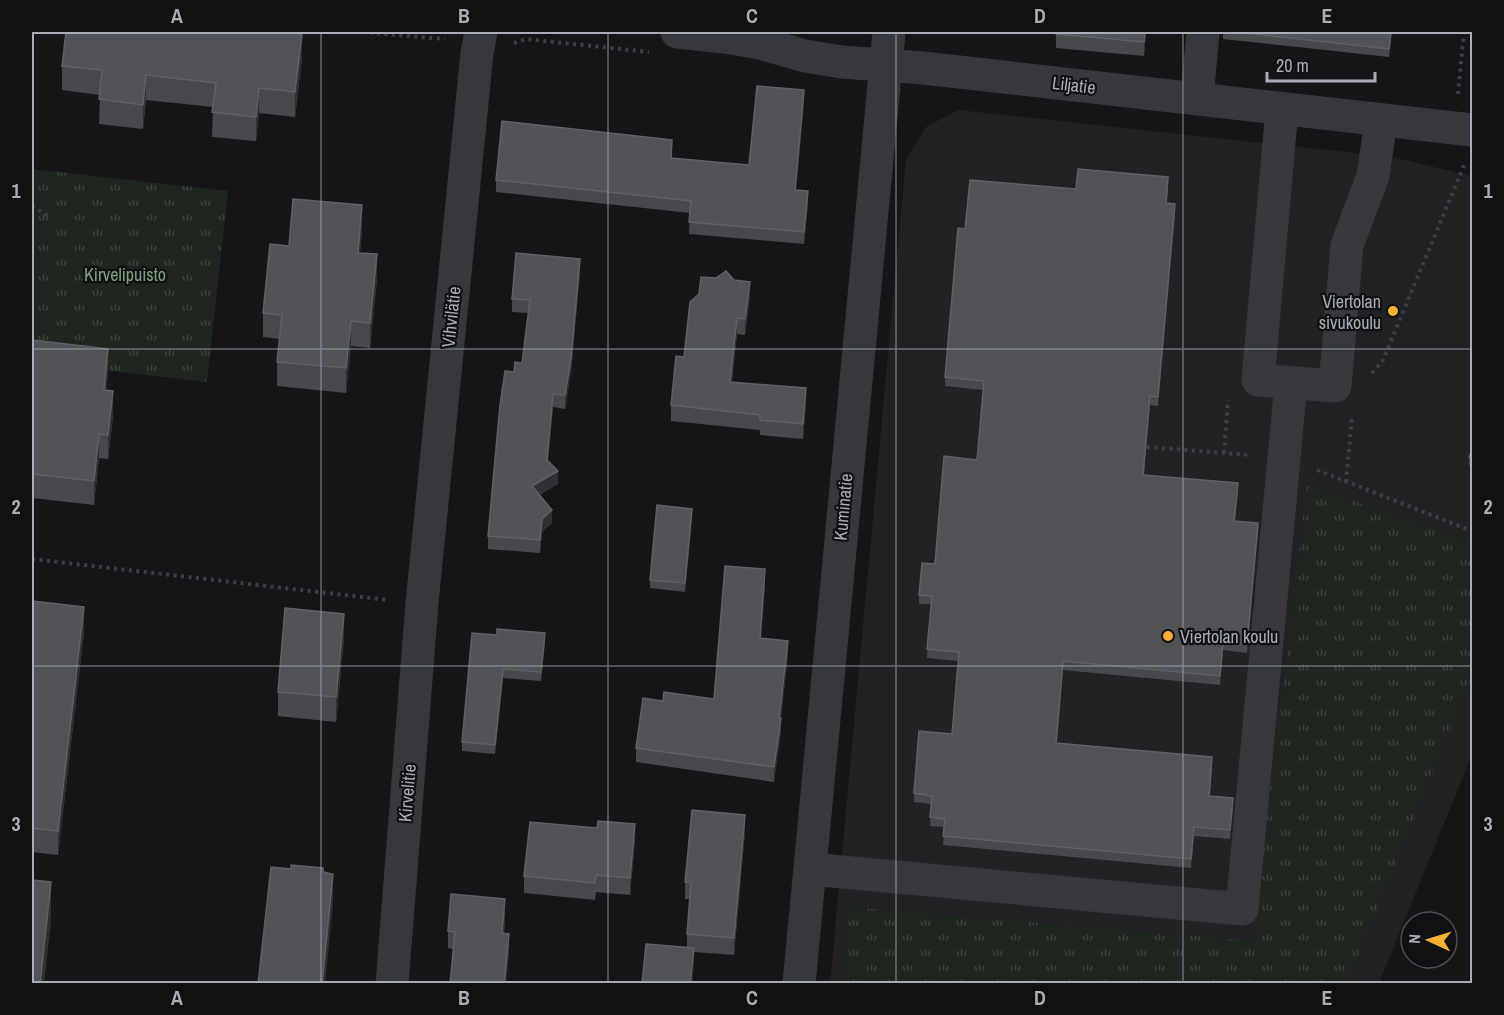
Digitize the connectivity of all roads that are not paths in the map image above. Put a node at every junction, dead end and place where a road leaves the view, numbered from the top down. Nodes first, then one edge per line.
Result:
1 (677, 32) edge
2 (889, 32) edge
3 (1203, 32) edge
4 (479, 42) edge
5 (885, 65) junction
6 (1197, 99) junction
7 (1282, 109) junction
8 (1381, 120) junction
9 (1464, 139) edge
10 (1291, 383) junction
11 (422, 603) joint
12 (810, 869) junction
13 (392, 984) edge
14 (799, 984) edge

1 - 5 street, Liljatie
2 - 5 street, Kuminatie
3 - 6 street
4 - 11 street, Vihvilätie
5 - 6 street, Liljatie
5 - 12 street, Kuminatie
6 - 7 street, Liljatie
7 - 8 street, Liljatie
7 - 10 street
8 - 9 street, Liljatie
8 - 10 street
10 - 12 street
11 - 13 street, Kirvelitie
12 - 14 street, Kuminatie

